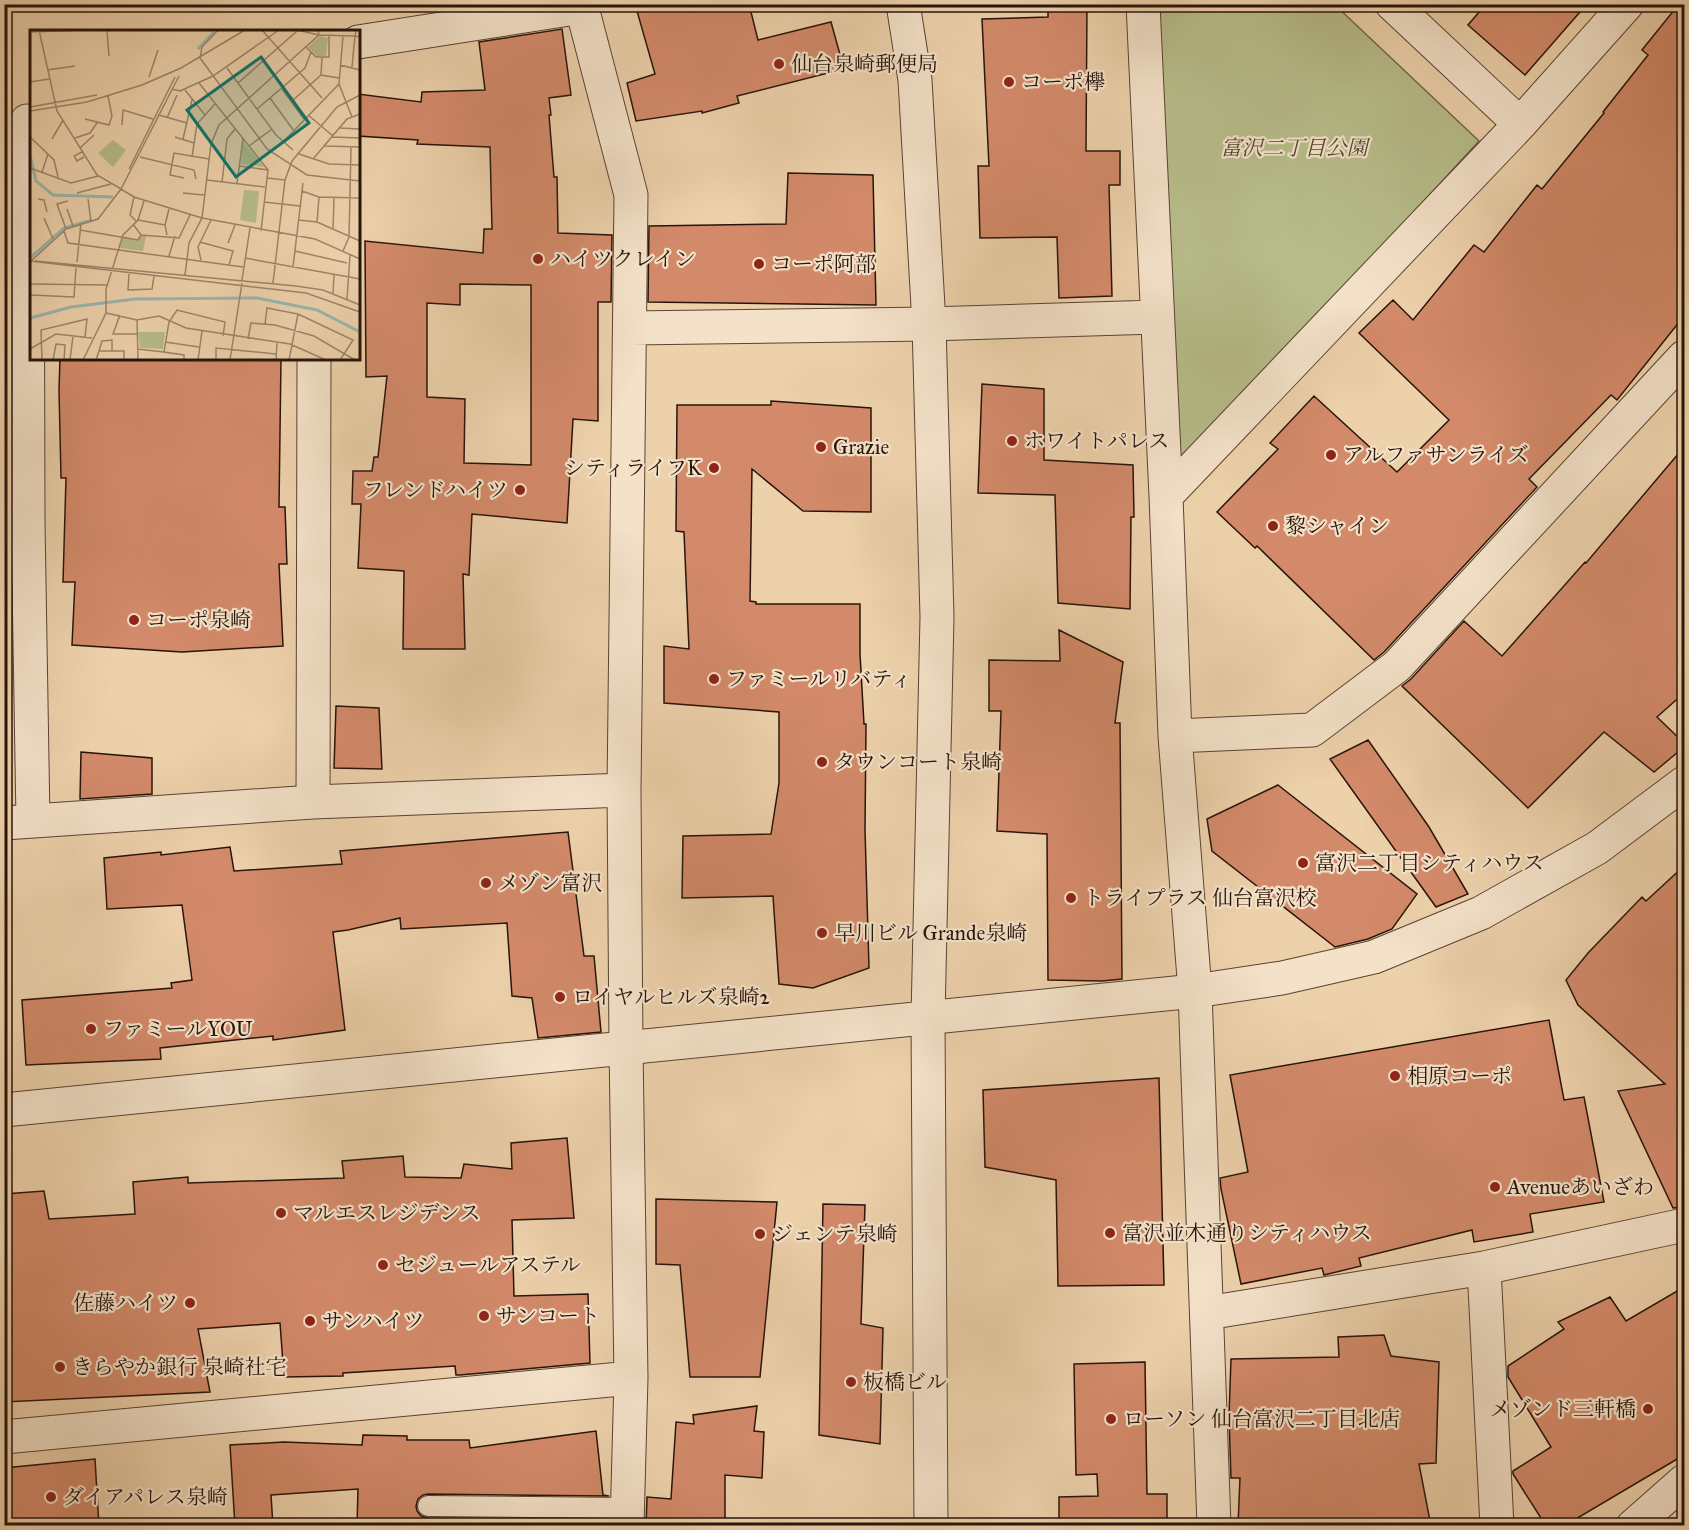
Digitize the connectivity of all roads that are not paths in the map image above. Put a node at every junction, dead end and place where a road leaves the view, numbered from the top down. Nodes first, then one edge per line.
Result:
1 (903, 4) edge
2 (1143, 4) edge
3 (1392, 4) edge
4 (1627, 4) edge
5 (581, 6) edge
6 (360, 42) edge
7 (21, 122) edge
8 (1520, 124) junction
9 (1157, 318) junction
10 (929, 324) junction
11 (630, 328) junction
12 (1684, 357) edge
13 (314, 360) edge
14 (1166, 496) junction
15 (16, 523) edge
16 (1175, 736) junction
17 (1684, 783) edge
18 (624, 790) junction
19 (313, 802) junction
20 (19, 822) edge
21 (1195, 991) junction
22 (928, 1017) junction
23 (626, 1047) junction
24 (4, 1110) edge
25 (1684, 1225) edge
26 (1484, 1268) junction
27 (1207, 1313) junction
28 (632, 1378) junction
29 (4, 1437) edge
30 (1684, 1481) edge
31 (428, 1506) dead end
32 (628, 1517) edge
33 (931, 1526) edge
34 (1214, 1526) edge
35 (1497, 1526) edge
36 (1633, 1526) edge

1 - 10 street
2 - 9 street
3 - 8 street
4 - 8 street
5 - 6 street
5 - 11 street
7 - 15 street
8 - 14 street
9 - 10 street
9 - 14 street
10 - 11 street
10 - 22 street
11 - 18 street
12 - 16 street
13 - 19 street
14 - 16 street
15 - 20 street
16 - 21 street
17 - 21 street
18 - 19 street
18 - 23 street
19 - 20 street
21 - 22 street
21 - 27 street
22 - 23 street
22 - 33 street
23 - 24 street
23 - 28 street
25 - 26 street
26 - 27 street
26 - 35 street
27 - 34 street
28 - 29 street
28 - 32 street
30 - 36 street
31 - 32 lane

